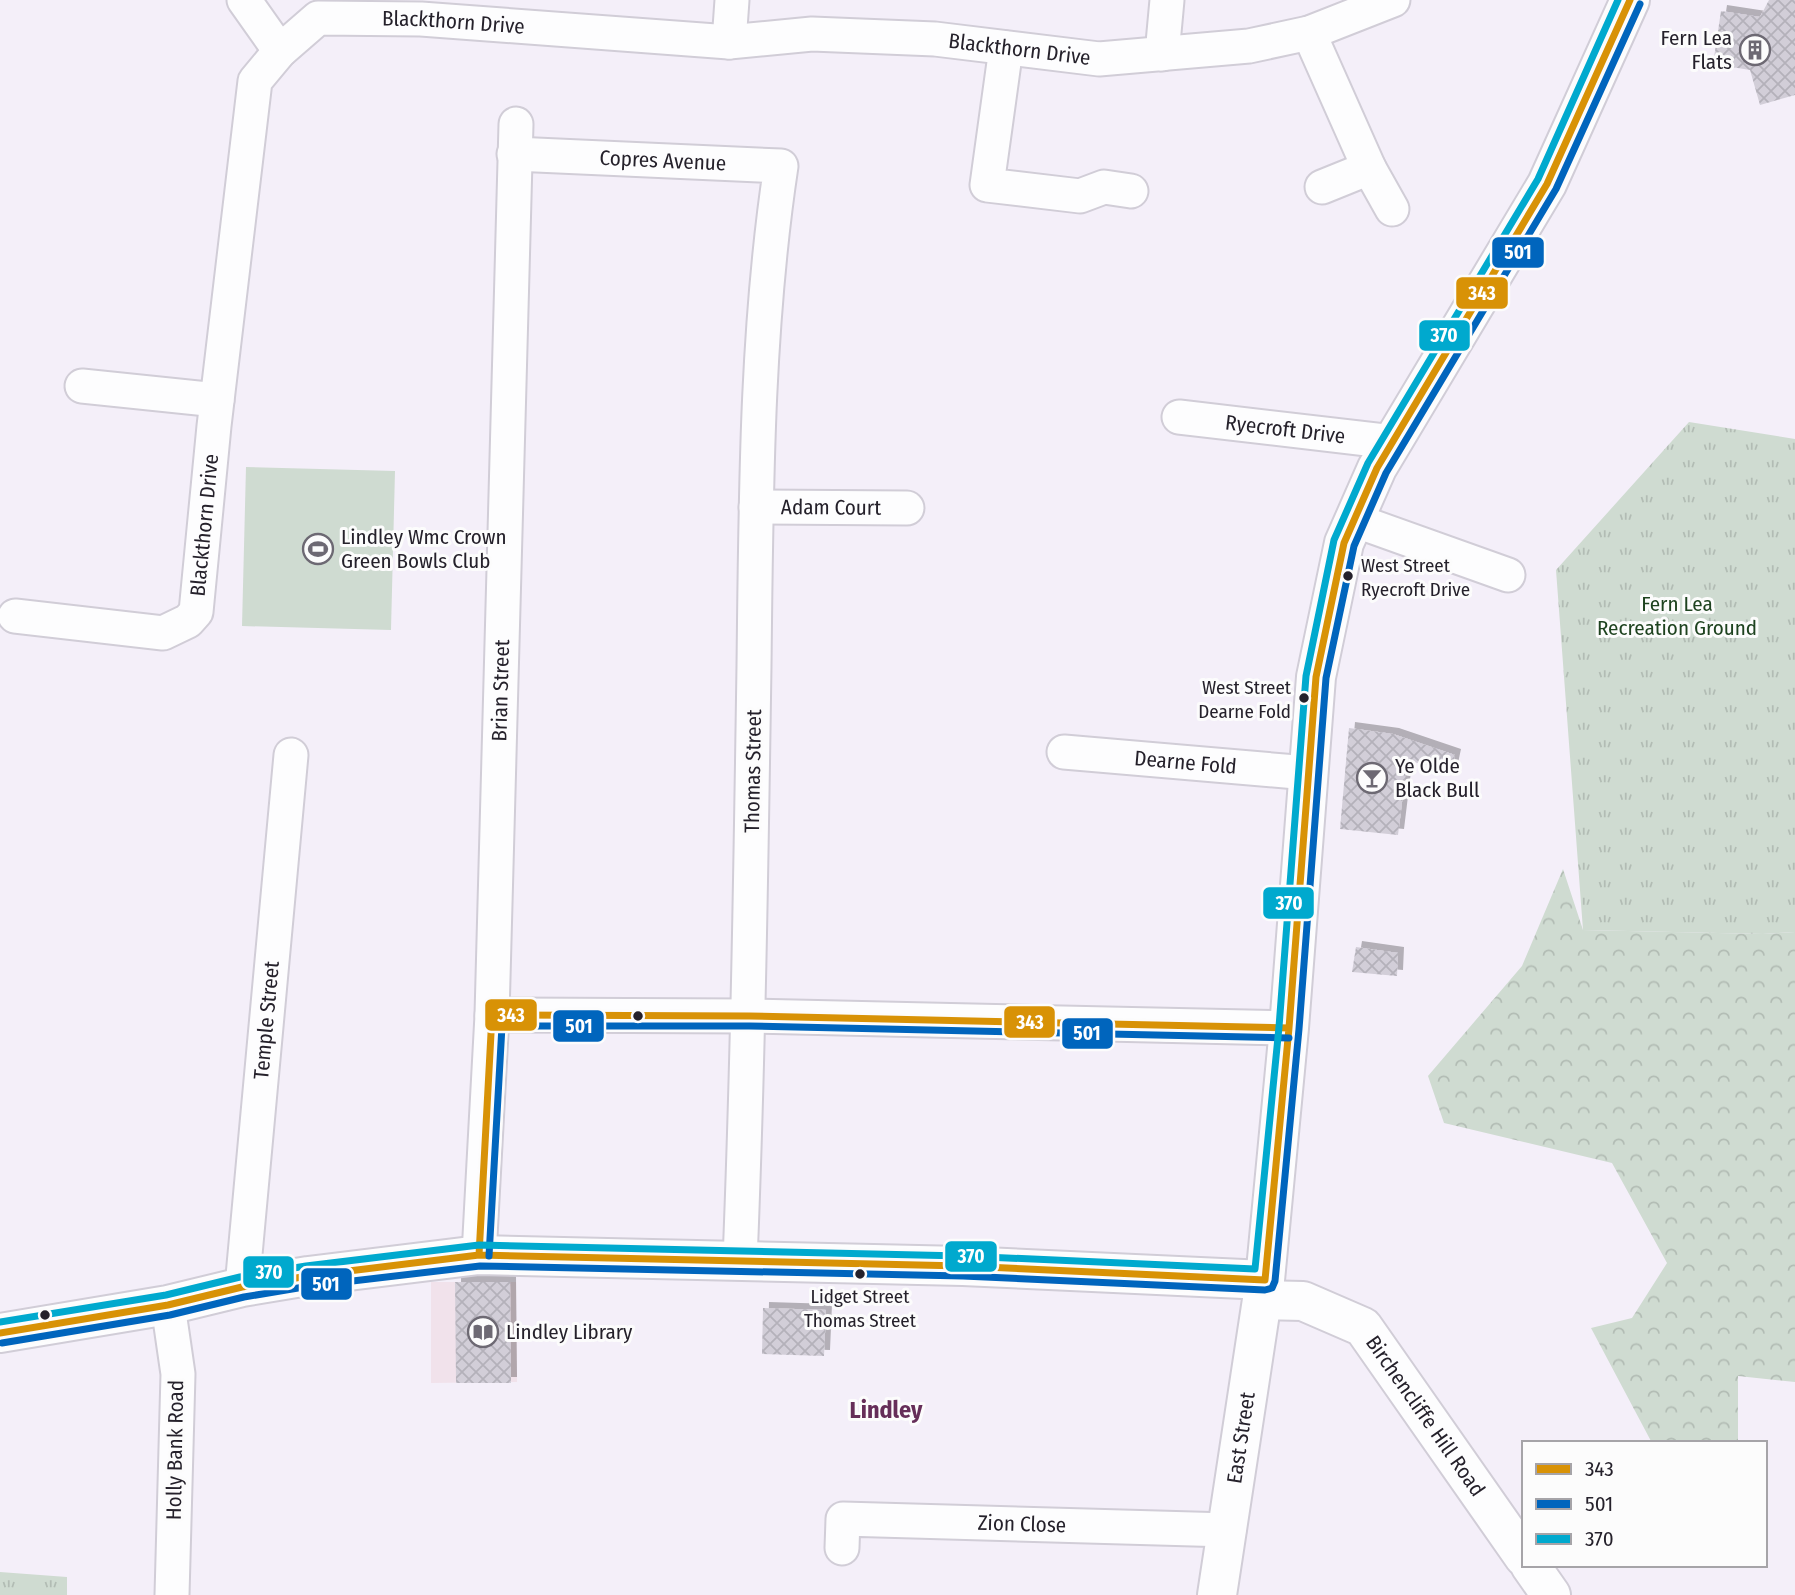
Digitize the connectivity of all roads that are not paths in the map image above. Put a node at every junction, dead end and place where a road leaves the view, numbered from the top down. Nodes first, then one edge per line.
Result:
1 (244, 0) edge
2 (732, 0) edge
3 (1167, 0) edge
4 (1393, 0) edge
5 (1630, 0) edge
6 (1309, 33) junction
7 (729, 42) junction
8 (1006, 48) junction
9 (279, 51) junction
10 (1162, 54) junction
11 (515, 139) joint
12 (1370, 168) junction
13 (1322, 187) dead end
14 (1131, 191) dead end
15 (776, 195) joint
16 (1392, 209) dead end
17 (82, 386) dead end
18 (217, 400) junction
19 (1179, 417) dead end
20 (1392, 442) junction
21 (756, 507) junction
22 (907, 508) dead end
23 (1354, 520) junction
24 (1508, 575) dead end
25 (15, 616) dead end
26 (1064, 752) dead end
27 (291, 755) dead end
28 (1308, 774) junction
29 (492, 1015) junction
30 (749, 1016) junction
31 (1289, 1028) junction
32 (479, 1255) junction
33 (740, 1261) junction
34 (242, 1287) junction
35 (1264, 1290) junction
36 (168, 1305) junction
37 (0, 1333) edge
38 (1229, 1530) junction
39 (842, 1548) dead end
40 (1522, 1553) edge
41 (1531, 1567) edge
42 (172, 1595) edge
43 (1217, 1595) edge
44 (1551, 1595) edge

1 - 9 street
2 - 7 street
3 - 10 street
4 - 6 street, Blackthorn Drive
5 - 20 street, East Street
6 - 10 street, Blackthorn Drive
6 - 12 street
7 - 8 street, Blackthorn Drive
7 - 9 street, Blackthorn Drive
8 - 10 street, Blackthorn Drive
8 - 14 street
9 - 18 street, Blackthorn Drive
11 - 15 street, Copres Avenue
11 - 29 street, Brian Street
12 - 13 street
12 - 16 street
15 - 21 street, Thomas Street
17 - 18 street
18 - 25 street, Blackthorn Drive
19 - 20 street, Ryecroft Drive
20 - 23 street, East Street
21 - 22 street, Adam Court
21 - 30 street, Thomas Street
23 - 24 street
23 - 28 street, East Street
26 - 28 street, Dearne Fold
27 - 34 street, Temple Street
28 - 31 street, East Street
29 - 30 street
29 - 32 street, Brian Street
30 - 31 street
30 - 33 street, Thomas Street
31 - 35 street, East Street
32 - 33 street, Birchencliffe Hill Road
32 - 34 street, Birchencliffe Hill Road
33 - 35 street, Birchencliffe Hill Road
34 - 36 street, Birchencliffe Hill Road
35 - 38 street, East Street
35 - 40 street, Birchencliffe Hill Road
36 - 37 street, Birchencliffe Hill Road
36 - 42 street, Holly Bank Road
38 - 39 street, Zion Close
38 - 43 street, East Street
41 - 44 street

